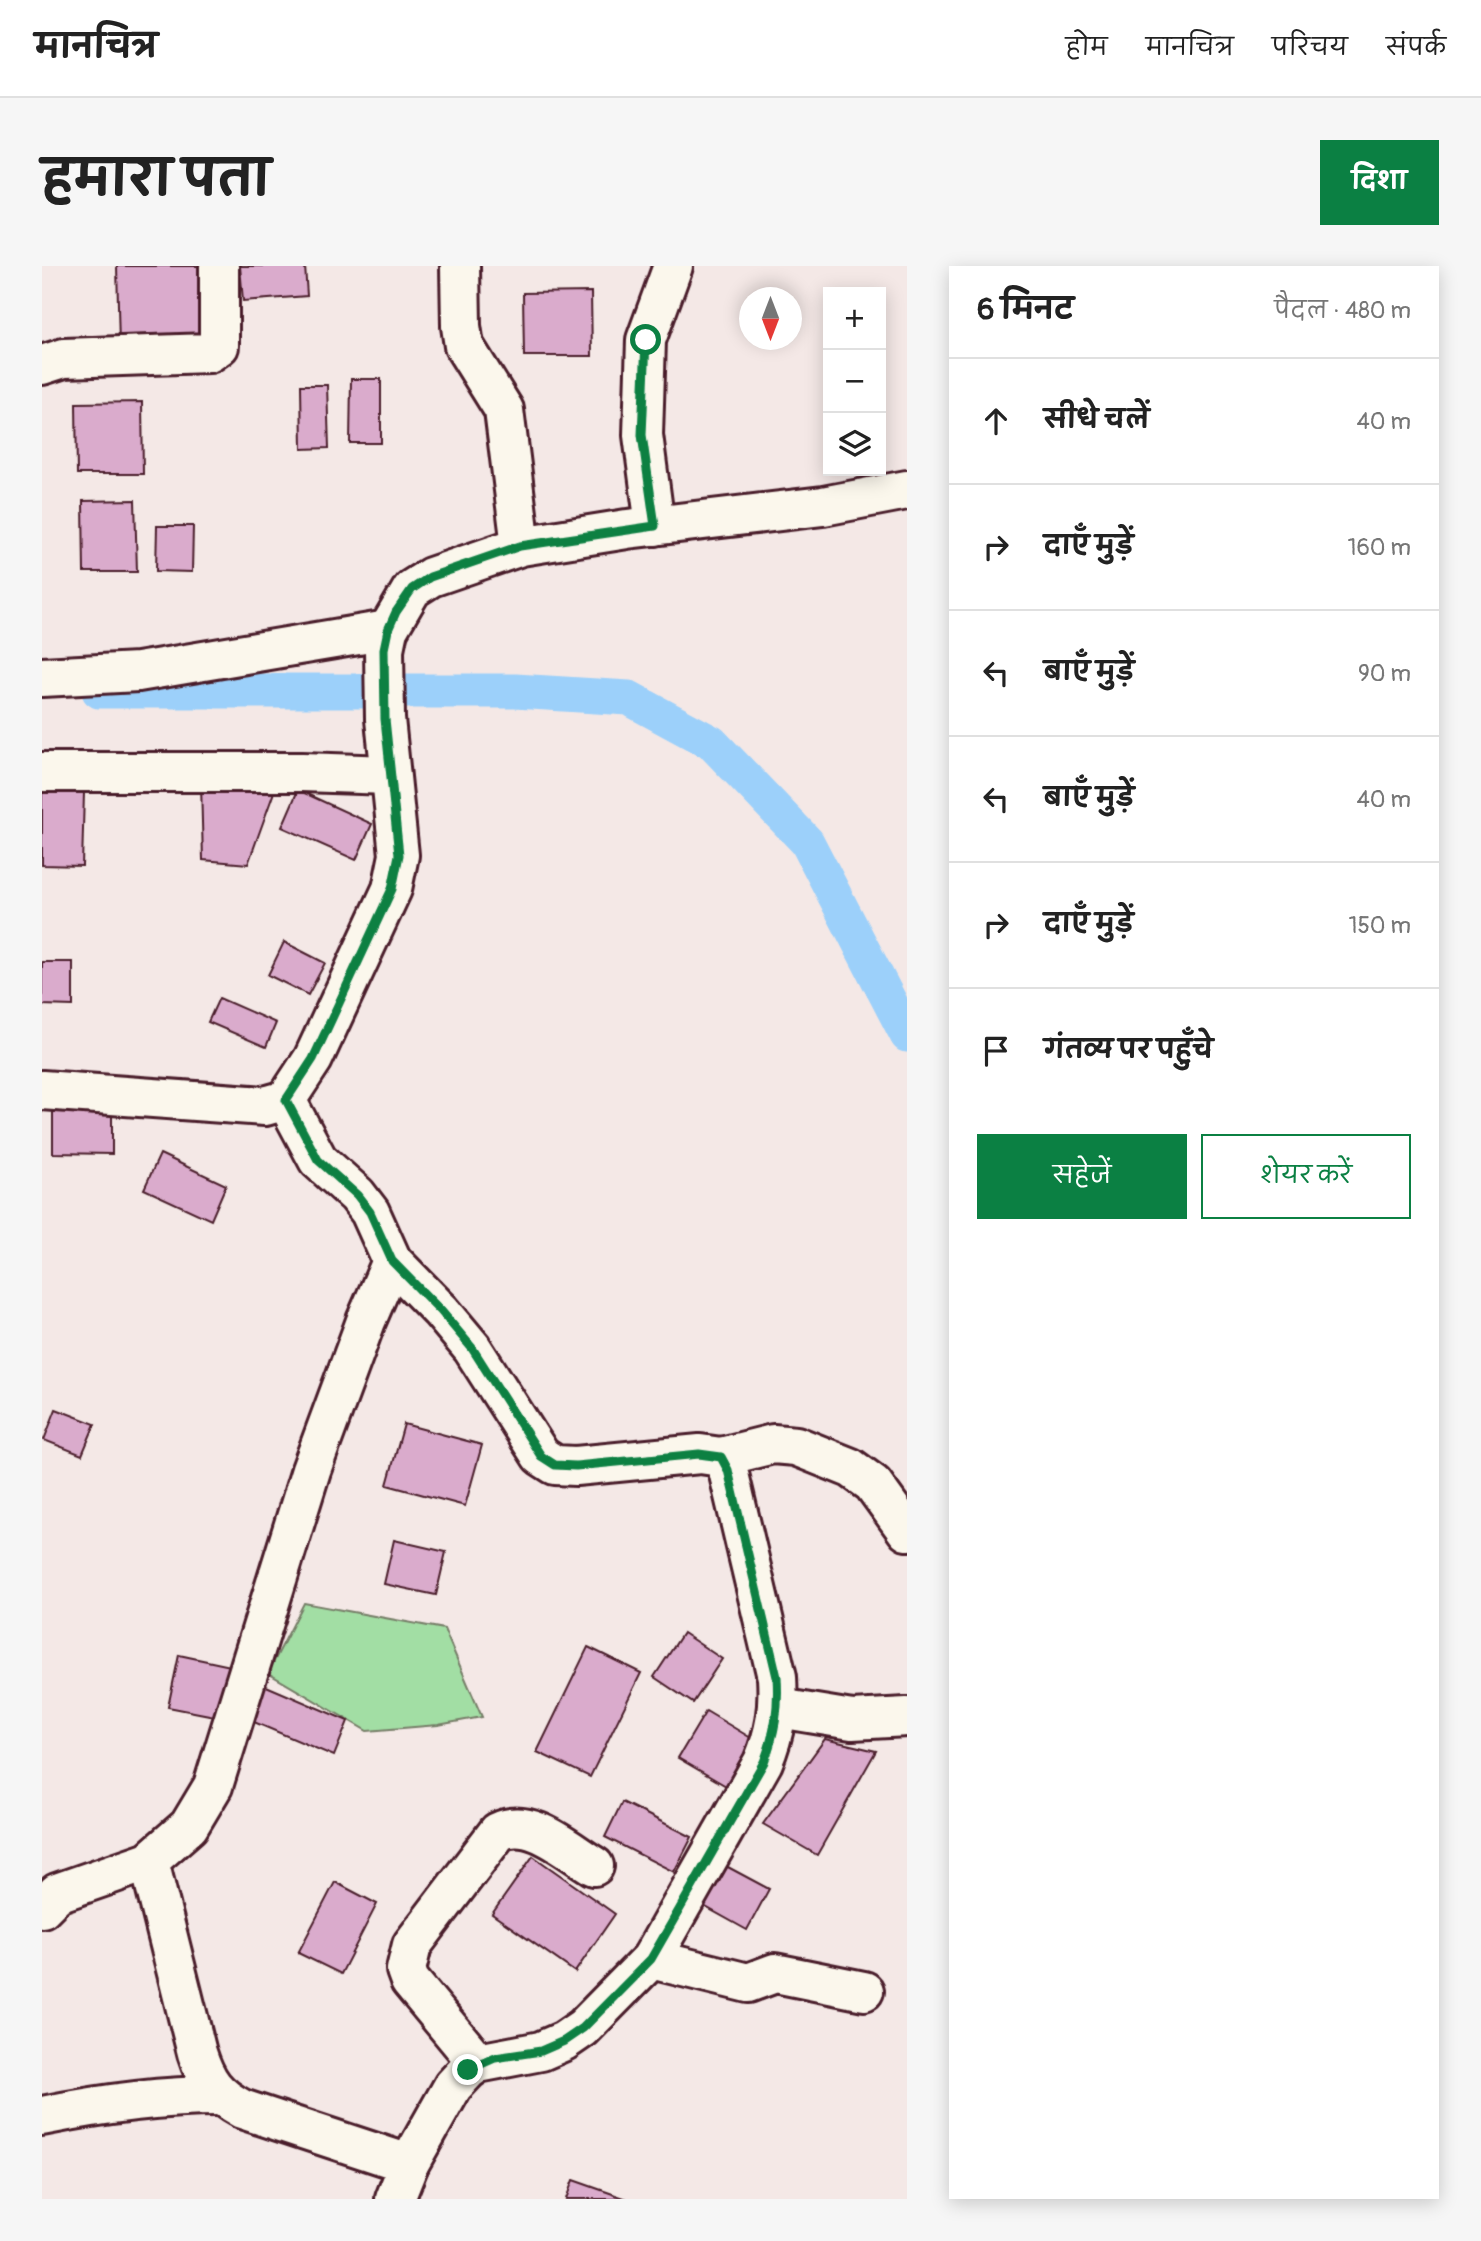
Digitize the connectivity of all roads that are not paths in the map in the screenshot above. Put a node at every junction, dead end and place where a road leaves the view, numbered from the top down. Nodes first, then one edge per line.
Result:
1 (219, 266) edge
2 (460, 266) edge
3 (673, 266) edge
4 (42, 365) edge
5 (907, 490) edge
6 (655, 526) junction
7 (520, 546) junction
8 (386, 639) junction
9 (42, 677) edge
10 (42, 772) edge
11 (390, 775) junction
12 (42, 1090) edge
13 (286, 1100) junction
14 (392, 1261) junction
15 (721, 1457) junction
16 (907, 1531) edge
17 (779, 1708) junction
18 (907, 1717) edge
19 (149, 1861) junction
20 (594, 1866) dead end
21 (42, 1908) edge
22 (651, 1959) junction
23 (864, 1991) dead end
24 (478, 2063) junction
25 (219, 2096) junction
26 (42, 2116) edge
27 (409, 2164) junction
28 (395, 2199) edge

1 - 4 street
2 - 7 street
3 - 6 street
5 - 6 street
6 - 7 street
7 - 8 street
8 - 9 street
8 - 11 street
10 - 11 street
11 - 13 street
12 - 13 street
13 - 14 street
14 - 15 street
14 - 19 street
15 - 16 street
15 - 17 street
17 - 18 street
17 - 22 street
19 - 21 street
19 - 25 street
20 - 24 street
22 - 23 street
22 - 24 street
24 - 27 street
25 - 26 street
25 - 27 street
27 - 28 street

